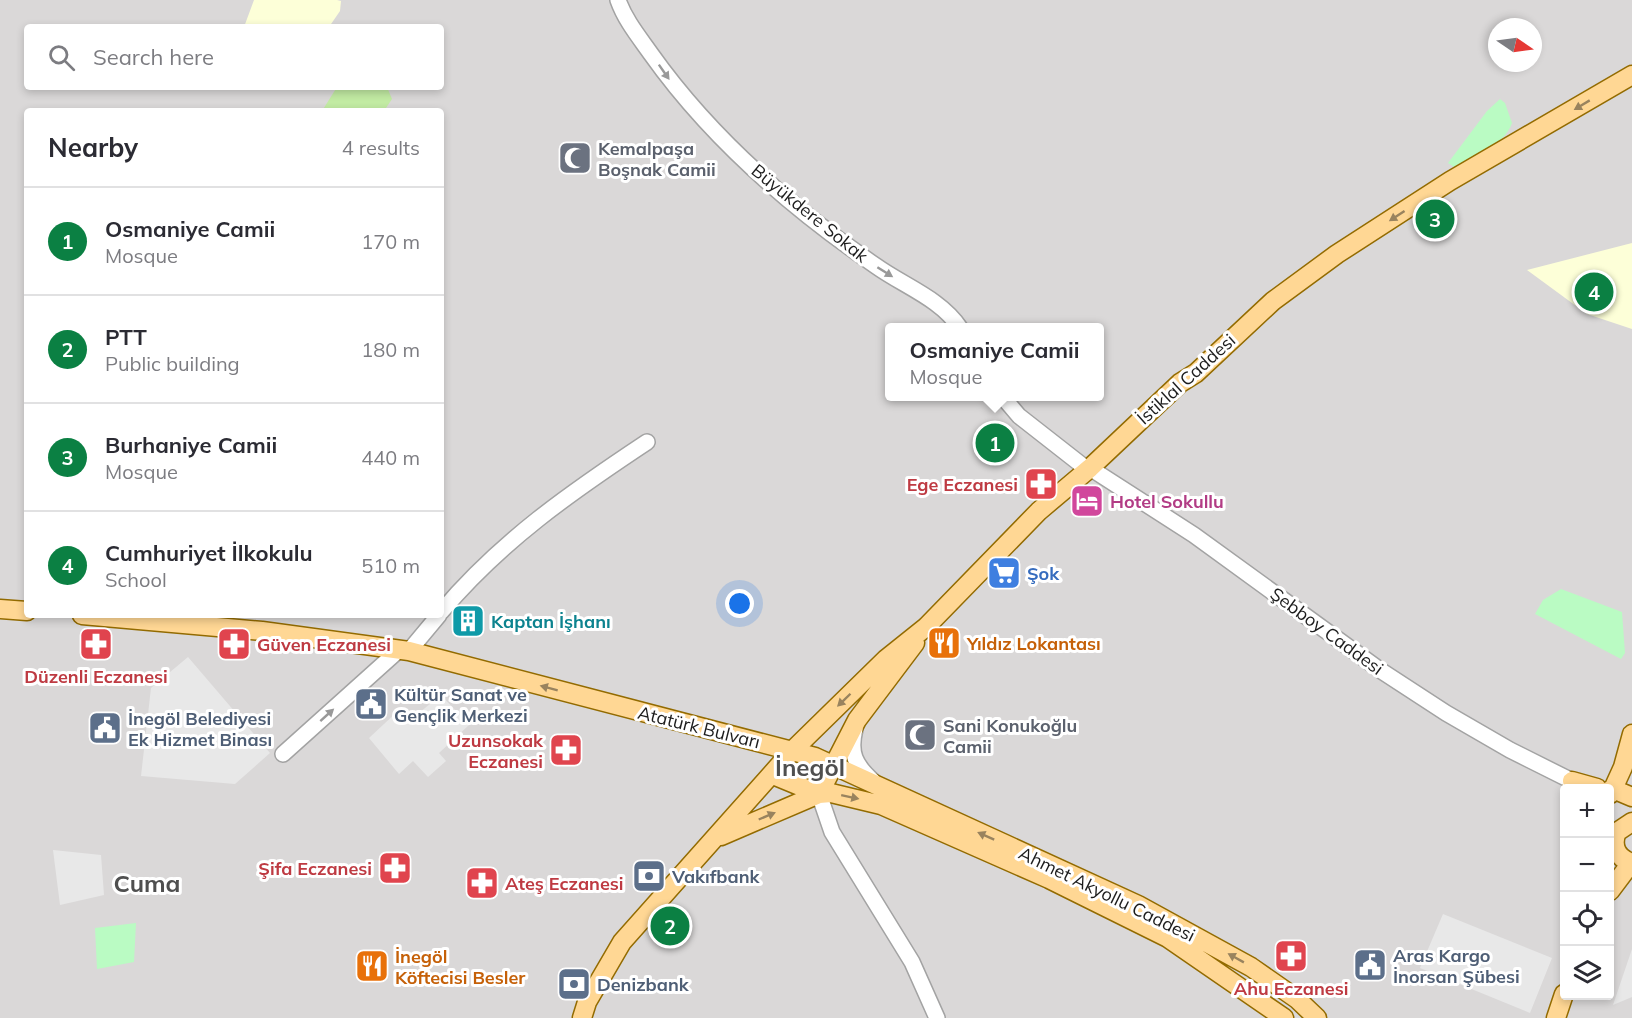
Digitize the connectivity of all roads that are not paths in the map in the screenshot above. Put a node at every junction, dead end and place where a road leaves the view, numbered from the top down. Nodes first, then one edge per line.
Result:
1 (618, 0) edge
2 (1632, 75) edge
3 (957, 323) edge
4 (1006, 401) edge
5 (647, 442) dead end
6 (1089, 469) junction
7 (0, 609) edge
8 (444, 609) edge
9 (24, 611) edge
10 (116, 618) edge
11 (436, 618) edge
12 (926, 627) junction
13 (404, 650) junction
14 (857, 720) junction
15 (1632, 736) edge
16 (1632, 746) edge
17 (792, 751) junction
18 (283, 754) dead end
19 (835, 764) junction
20 (773, 775) junction
21 (1575, 784) edge
22 (1611, 784) edge
23 (1614, 792) edge
24 (819, 794) junction
25 (1632, 797) edge
26 (882, 798) junction
27 (1632, 822) edge
28 (716, 838) junction
29 (1614, 838) edge
30 (1614, 845) edge
31 (1632, 863) edge
32 (1614, 886) edge
33 (1562, 1000) edge
34 (582, 1018) edge
35 (937, 1018) edge
36 (1284, 1018) edge
37 (1317, 1018) edge
38 (1556, 1018) edge

1 -> 3 street, Büyükdere Sokak
2 -> 6 main road, İstiklal Caddesi
4 - 6 street, Şebboy Caddesi
5 - 8 street
6 - 12 main road, İstiklal Caddesi
6 - 21 street, Şebboy Caddesi
7 - 9 main road
10 - 13 main road, Atatürk Bulvarı
11 - 13 street
12 - 14 main road
12 -> 17 main road, İstiklal Caddesi
17 -> 13 main road, Atatürk Bulvarı
18 -> 13 street
14 - 19 main road
14 - 26 street
15 - 16 main road
15 - 22 main road
17 - 19 main road, Atatürk Bulvarı
17 - 20 main road, İstiklal Caddesi
19 - 24 main road
19 - 26 main road, Atatürk Bulvarı
20 - 24 main road
20 - 28 main road, İstiklal Caddesi
23 - 25 main road
24 -> 26 main road
28 -> 24 main road
24 - 35 street
26 - 36 main road, Ahmet Akyollu Caddesi
37 -> 26 main road, Ahmet Akyollu Caddesi
27 - 29 main road
28 - 34 main road, İstiklal Caddesi
30 - 31 main road
31 - 32 main road
33 - 38 main road

